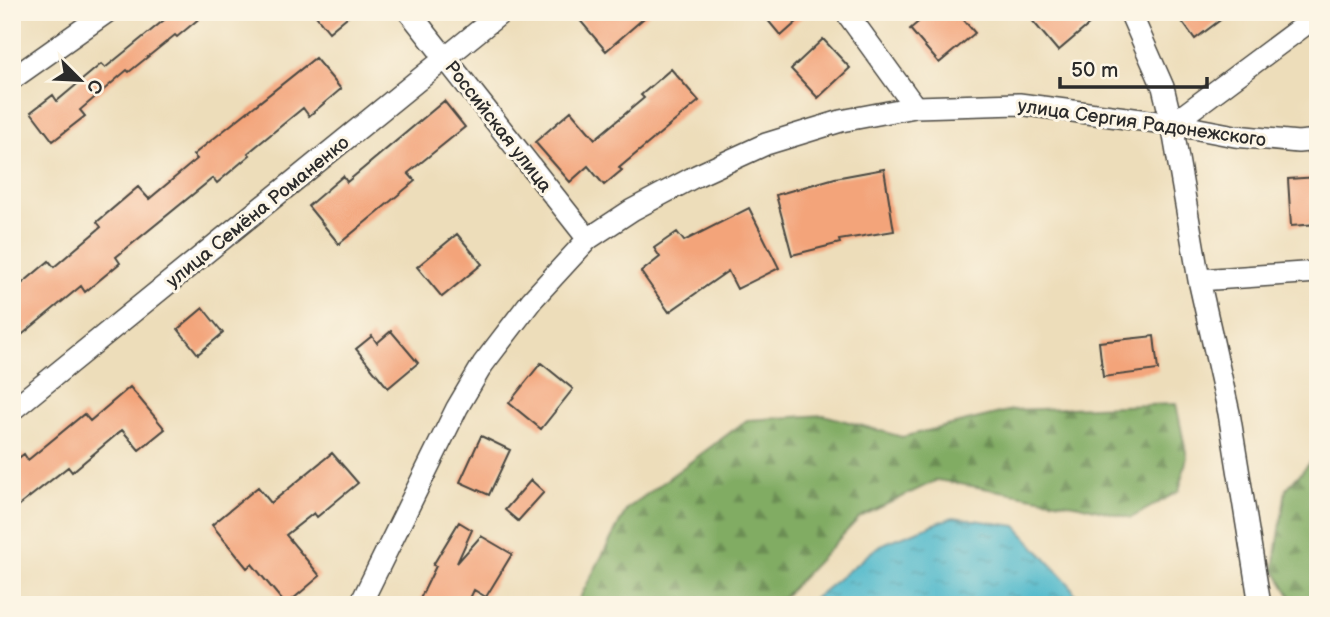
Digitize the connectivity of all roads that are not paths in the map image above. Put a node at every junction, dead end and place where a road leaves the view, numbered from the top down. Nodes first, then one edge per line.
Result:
1 (107, 12) edge
2 (409, 12) edge
3 (502, 12) edge
4 (846, 12) edge
5 (1130, 12) edge
6 (1318, 15) edge
7 (446, 59) junction
8 (13, 76) edge
9 (915, 107) junction
10 (1172, 124) junction
11 (1318, 141) edge
12 (588, 239) junction
13 (1318, 272) edge
14 (1199, 280) junction
15 (12, 410) edge
16 (360, 605) edge
17 (1260, 605) edge

1 - 8 street
2 - 7 street, Российская улица
3 - 7 street, улица Семёна Романенко
4 - 9 street
5 - 10 street
6 - 10 street
7 - 12 street, Российская улица
7 - 15 street, улица Семёна Романенко
9 - 10 street, улица Сергия Радонежского
9 - 12 street, улица Сергия Радонежского
10 - 11 street, улица Сергия Радонежского
10 - 14 street
12 - 16 street, улица Сергия Радонежского
13 - 14 street
14 - 17 street

